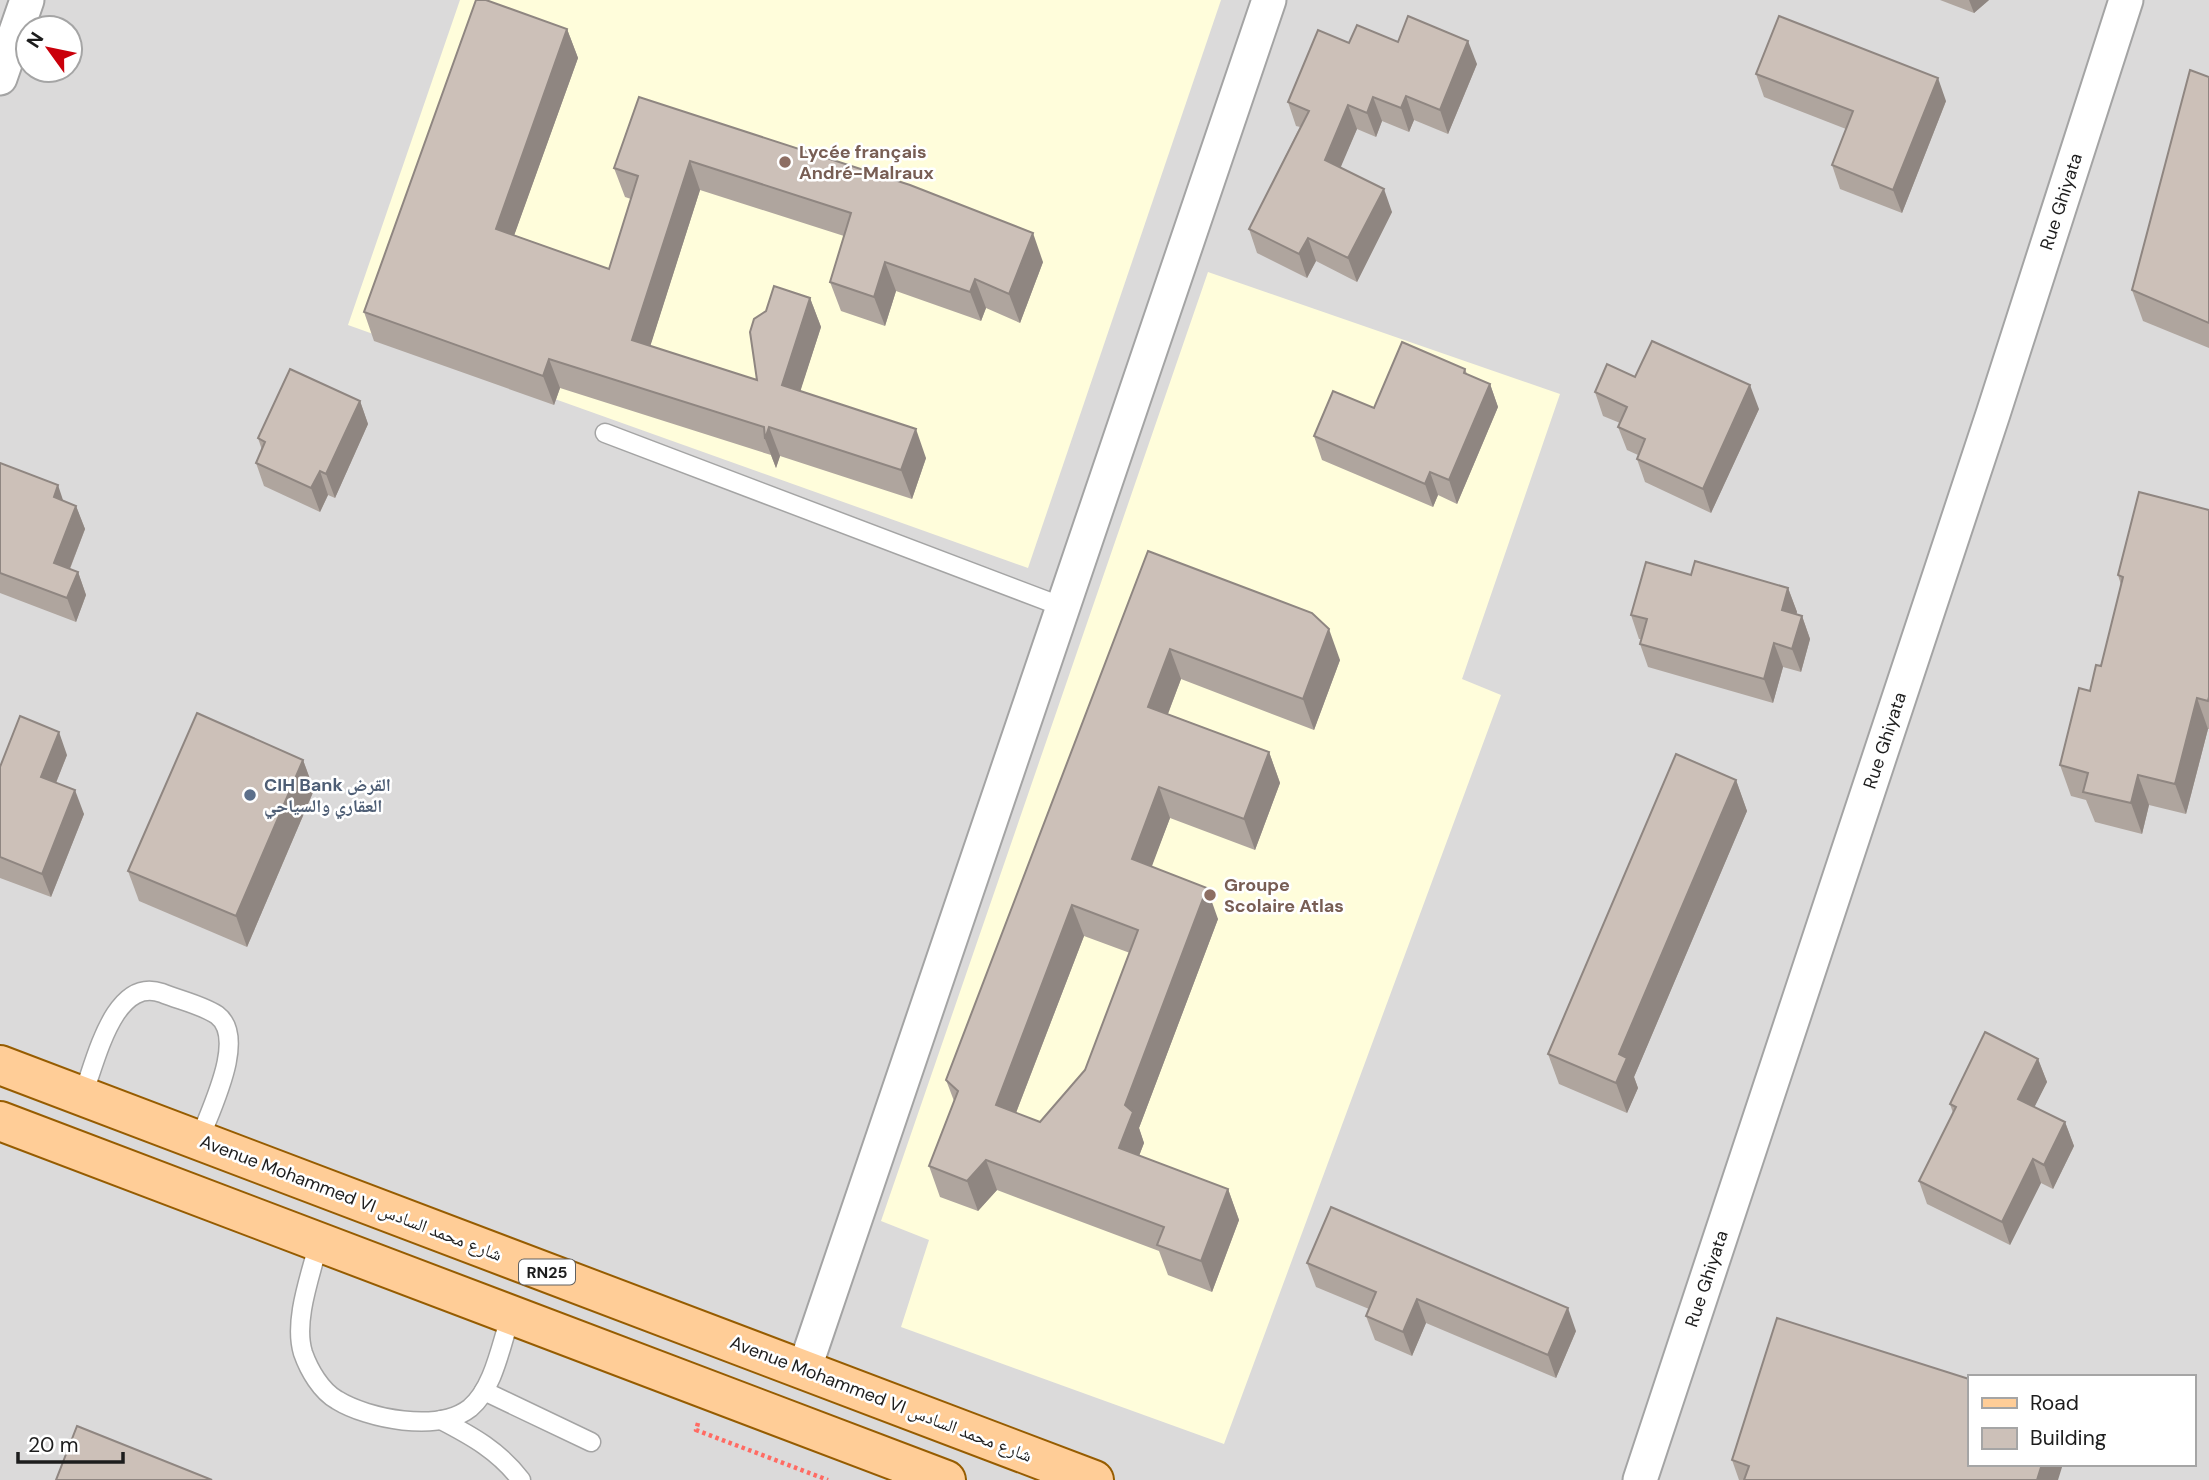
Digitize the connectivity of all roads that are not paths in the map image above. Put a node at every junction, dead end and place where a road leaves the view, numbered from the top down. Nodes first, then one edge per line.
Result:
1 (27, 0) edge
2 (1269, 0) edge
3 (2126, 0) edge
4 (0, 78) edge
5 (605, 433) dead end
6 (1063, 607) junction
7 (0, 1065) edge
8 (82, 1097) junction
9 (0, 1121) edge
10 (199, 1141) junction
11 (318, 1242) junction
12 (511, 1315) junction
13 (804, 1370) junction
14 (484, 1391) junction
15 (441, 1420) junction
16 (591, 1442) dead end
17 (521, 1480) edge
18 (946, 1480) edge
19 (1094, 1480) edge
20 (1640, 1480) edge

1 - 4 street
2 - 6 street
3 - 20 street, Rue Ghiyata
5 - 6 lane
6 - 13 street
7 - 8 main road, Avenue Mohammed VI شارع محمد السادس / RN25
8 - 10 main road, Avenue Mohammed VI شارع محمد السادس / RN25
8 - 10 lane
9 - 11 main road
10 - 13 main road, Avenue Mohammed VI شارع محمد السادس / RN25
11 - 12 main road
11 - 15 lane
12 - 14 lane
12 - 18 main road
13 - 19 main road, Avenue Mohammed VI شارع محمد السادس / RN25
14 - 15 lane
14 - 16 lane
15 - 17 lane

